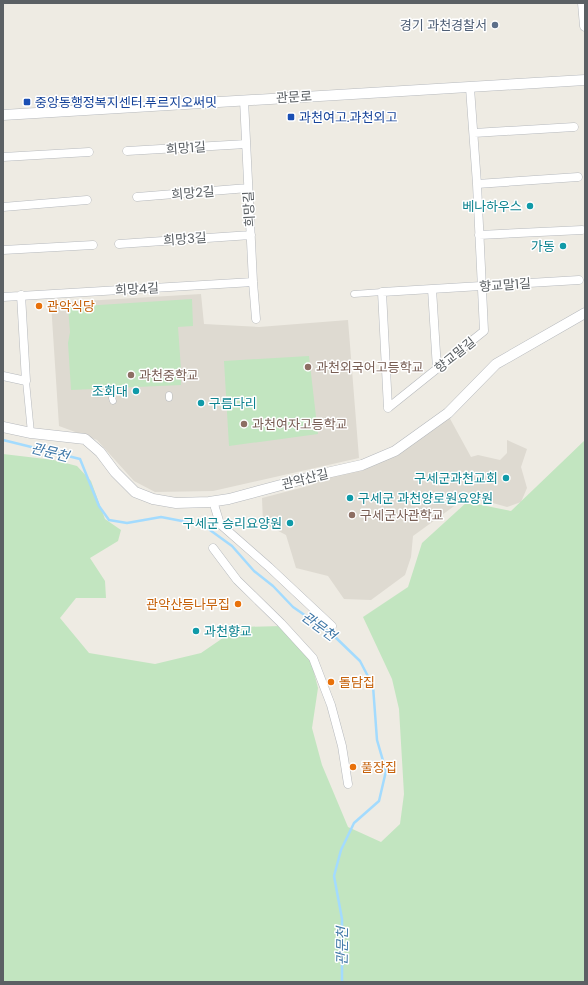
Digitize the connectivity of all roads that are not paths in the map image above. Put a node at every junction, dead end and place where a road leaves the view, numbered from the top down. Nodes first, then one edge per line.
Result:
1 (583, 3) edge
2 (585, 26) edge
3 (585, 80) edge
4 (470, 88) junction
5 (244, 100) junction
6 (3, 115) edge
7 (574, 127) dead end
8 (474, 133) junction
9 (246, 144) junction
10 (127, 151) dead end
11 (89, 152) dead end
12 (3, 157) edge
13 (578, 177) dead end
14 (477, 184) junction
15 (248, 188) junction
16 (137, 197) dead end
17 (87, 200) dead end
18 (3, 207) edge
19 (582, 230) dead end
20 (251, 235) junction
21 (479, 235) junction
22 (119, 244) dead end
23 (93, 245) dead end
24 (3, 250) edge
25 (579, 280) dead end
26 (253, 282) junction
27 (482, 286) junction
28 (432, 289) junction
29 (382, 292) junction
30 (354, 294) dead end
31 (21, 295) junction
32 (3, 297) edge
33 (585, 313) edge
34 (256, 319) dead end
35 (437, 369) junction
36 (3, 376) edge
37 (26, 382) junction
38 (3, 427) edge
39 (31, 433) junction
40 (213, 501) junction
41 (213, 548) dead end
42 (332, 626) dead end
43 (348, 784) dead end

1 - 2 street
3 - 4 street, 관문로
4 - 5 street, 관문로
4 - 8 street, 향교말길
5 - 6 street, 관문로
5 - 9 street, 희망길
7 - 8 street
8 - 14 street, 향교말길
9 - 10 street, 희망1길
9 - 15 street, 희망길
11 - 12 street
13 - 14 street
14 - 21 street, 향교말길
15 - 16 street, 희망2길
15 - 20 street, 희망길
17 - 18 street
19 - 21 street
20 - 22 street, 희망3길
20 - 26 street, 희망길
21 - 27 street, 향교말길
23 - 24 street
25 - 27 street, 향교말1길
26 - 31 street, 희망4길
26 - 34 street, 희망길
27 - 28 street, 향교말1길
27 - 35 street, 향교말길
28 - 29 street, 향교말1길
28 - 35 street
29 - 30 street, 향교말1길
29 - 35 street, 향교말길
31 - 32 street, 희망4길
31 - 37 street
33 - 40 street, 관악산길
36 - 37 street
37 - 39 street
38 - 39 street, 관악산길
39 - 40 street, 관악산길
40 - 42 street
41 - 43 street

